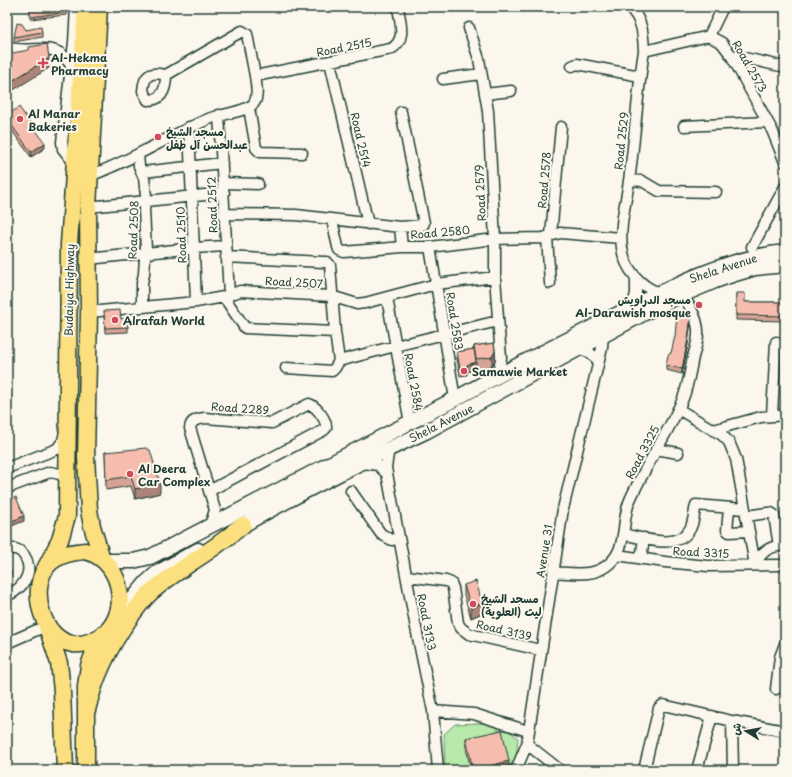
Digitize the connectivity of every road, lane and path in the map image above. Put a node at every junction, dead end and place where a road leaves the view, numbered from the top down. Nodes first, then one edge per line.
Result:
1 (76, 7) edge
2 (86, 7) edge
3 (99, 7) edge
4 (398, 7) edge
5 (723, 7) edge
6 (636, 10) edge
7 (469, 28) dead end
8 (708, 36) junction
9 (7, 47) edge
10 (644, 51) junction
11 (731, 55) junction
12 (330, 62) junction
13 (572, 66) dead end
14 (785, 67) edge
15 (76, 69) junction
16 (481, 74) junction
17 (166, 75) dead end
18 (255, 76) junction
19 (640, 76) junction
20 (443, 79) dead end
21 (511, 91) dead end
22 (485, 94) junction
23 (249, 108) junction
24 (401, 112) dead end
25 (219, 115) junction
26 (767, 122) junction
27 (684, 126) dead end
28 (189, 127) junction
29 (561, 127) dead end
30 (302, 153) dead end
31 (138, 154) junction
32 (785, 162) edge
33 (222, 163) junction
34 (190, 166) junction
35 (142, 172) junction
36 (89, 176) junction
37 (629, 180) junction
38 (258, 184) dead end
39 (224, 188) junction
40 (785, 188) edge
41 (716, 192) dead end
42 (192, 196) junction
43 (146, 200) junction
44 (88, 207) junction
45 (224, 214) junction
46 (332, 220) junction
47 (368, 224) junction
48 (400, 227) junction
49 (549, 236) junction
50 (621, 238) junction
51 (495, 239) junction
52 (225, 246) junction
53 (402, 247) junction
54 (430, 247) junction
55 (752, 247) dead end
56 (194, 248) junction
57 (785, 252) edge
58 (146, 253) junction
59 (226, 257) junction
60 (88, 259) junction
61 (785, 265) edge
62 (495, 277) junction
63 (636, 278) junction
64 (550, 283) dead end
65 (436, 284) junction
66 (658, 293) junction
67 (682, 294) junction
68 (226, 296) junction
69 (332, 296) junction
70 (386, 298) junction
71 (196, 302) junction
72 (142, 307) junction
73 (632, 307) junction
74 (89, 312) junction
75 (498, 320) junction
76 (335, 332) junction
77 (445, 333) junction
78 (603, 334) junction
79 (776, 342) dead end
80 (395, 346) junction
81 (579, 348) junction
82 (501, 358) junction
83 (598, 360) junction
84 (339, 361) junction
85 (518, 365) junction
86 (286, 368) dead end
87 (493, 379) junction
88 (455, 399) junction
89 (68, 406) junction
90 (678, 409) junction
91 (785, 415) edge
92 (772, 416) junction
93 (410, 423) junction
94 (713, 430) junction
95 (390, 449) junction
96 (656, 450) junction
97 (678, 453) dead end
98 (363, 463) junction
99 (7, 468) edge
100 (387, 474) junction
101 (68, 481) junction
102 (7, 488) edge
103 (209, 491) junction
104 (351, 491) dead end
105 (729, 508) junction
106 (215, 510) junction
107 (745, 513) junction
108 (228, 517) junction
109 (243, 525) junction
110 (210, 526) junction
111 (748, 531) junction
112 (623, 534) junction
113 (399, 538) junction
114 (644, 538) junction
115 (782, 546) edge
116 (7, 550) edge
117 (617, 555) junction
118 (641, 558) junction
119 (104, 560) junction
120 (755, 565) junction
121 (785, 565) edge
122 (45, 569) junction
123 (553, 572) junction
124 (407, 576) junction
125 (7, 596) edge
126 (117, 618) junction
127 (46, 626) junction
128 (103, 636) junction
129 (7, 643) edge
130 (785, 644) edge
131 (540, 650) junction
132 (776, 689) dead end
133 (87, 710) junction
134 (433, 711) junction
135 (712, 716) junction
136 (732, 721) junction
137 (528, 731) junction
138 (785, 731) edge
139 (527, 744) junction
140 (65, 770) edge
141 (86, 770) edge
142 (438, 770) edge
143 (516, 770) edge
144 (560, 770) edge
145 (644, 770) edge
146 (697, 770) edge
147 (732, 770) edge

1 - 15 street
2 - 15 main road, Budaiya Highway
3 - 36 main road, Budaiya Highway
4 - 12 street, Road 2515
5 - 8 street
6 - 10 street, Road 2529
7 - 16 street, Road 2579
8 - 10 street
8 - 11 street, Road 2573
9 - 15 street
10 - 19 street, Road 2529
11 - 14 street
11 - 26 street, Road 2573
12 - 18 street, Road 2515
12 - 47 street, Road 2514
13 - 19 street
15 - 89 main road, Budaiya Highway
16 - 20 street
16 - 22 street, Road 2579
17 - 18 street
18 - 23 street
19 - 37 street, Road 2529
21 - 22 street
22 - 51 street, Road 2579
23 - 25 street
23 - 30 street
24 - 48 street
25 - 28 street
25 - 33 street, Road 2512
26 - 27 street
26 - 32 street, Road 2573
28 - 31 street
28 - 34 street, Road 2510
29 - 49 street, Road 2578
31 - 35 street, Road 2508
31 - 36 street
33 - 34 street
33 - 39 street, Road 2512
34 - 35 street
34 - 42 street, Road 2510
35 - 43 street, Road 2508
36 - 44 main road, Budaiya Highway
37 - 41 street
37 - 50 street, Road 2529
38 - 39 street
39 - 42 street
39 - 45 street, Road 2512
40 - 55 street
42 - 43 street
42 - 56 street, Road 2510
43 - 44 street
43 - 58 street, Road 2508
44 - 60 main road, Budaiya Highway
45 - 46 street
45 - 52 street, Road 2512
46 - 47 street
46 - 53 street, Road 2580
47 - 48 street
48 - 53 street
49 - 50 street, Road 2580
49 - 51 street, Road 2580
49 - 64 street, Road 2578
50 - 63 street, Road 2529
51 - 54 street, Road 2580
51 - 62 street, Road 2579
52 - 56 street
52 - 59 street, Road 2512
53 - 54 street, Road 2580
54 - 65 street, Road 2583
56 - 58 street
56 - 71 street, Road 2510
57 - 66 main road, Shela Avenue
58 - 60 street
58 - 72 street, Road 2508
59 - 68 street, Road 2512
59 - 69 street
60 - 74 main road, Budaiya Highway
61 - 67 main road, Shela Avenue
62 - 65 street, Road 2507
62 - 75 street, Road 2579
63 - 66 street, Road 2529
63 - 73 street
65 - 70 street, Road 2507
65 - 77 street, Road 2583
66 - 73 main road, Shela Avenue
67 - 78 main road, Shela Avenue
67 - 90 street, Road 3325
68 - 69 street, Road 2507
68 - 71 street, Road 2507
68 - 76 street
69 - 70 street, Road 2507
69 - 76 street
70 - 80 street, Road 2584
71 - 72 street, Road 2507
72 - 74 street, Road 2507
73 - 85 main road, Shela Avenue
74 - 119 main road, Budaiya Highway
75 - 77 street, Road 2584
75 - 82 street, Road 2579
76 - 84 street
77 - 80 street, Road 2584
77 - 88 street, Road 2583
78 - 81 main road, Shela Avenue
78 - 83 street, Avenue 31
79 - 92 street
80 - 84 street, Road 2584
80 - 93 street, Road 2584
81 - 83 street
81 - 95 main road, Shela Avenue
82 - 85 street
82 - 87 street, Road 2579
83 - 123 street, Avenue 31
84 - 86 street, Road 2584
85 - 87 main road, Shela Avenue
87 - 88 main road, Shela Avenue
88 - 93 main road, Shela Avenue
89 - 99 street
89 - 101 main road, Budaiya Highway
90 - 94 street
90 - 96 street, Road 3325
91 - 92 street
92 - 94 street
93 - 108 main road, Shela Avenue
94 - 107 street
95 - 98 main road, Shela Avenue
95 - 100 street, Road 3133
96 - 97 street
96 - 112 street, Road 3325
98 - 100 street
98 - 109 main road, Shela Avenue
100 - 113 street, Road 3133
101 - 102 street
101 - 122 main road, Budaiya Highway
103 - 103 street, Road 2289
103 - 106 street, Road 2289
104 - 113 street
105 - 107 street
105 - 111 street
105 - 114 street
106 - 108 street
106 - 110 street
107 - 111 street
107 - 115 street
108 - 110 main road, Shela Avenue
109 - 126 main road, Shela Avenue
109 - 133 main road
110 - 119 main road, Shela Avenue
111 - 120 street
112 - 114 street
112 - 117 street, Road 3325
113 - 124 street, Road 3133
114 - 118 street
115 - 120 street
116 - 125 street
117 - 118 street, Road 3315
117 - 123 street, Road 3325
118 - 120 street, Road 3315
119 - 122 main road
119 - 126 main road
120 - 121 street, Road 3315
122 - 127 main road
123 - 131 street, Avenue 31
124 - 131 street, Road 3139
124 - 134 street, Road 3133
126 - 128 main road
127 - 128 main road
127 - 129 street
127 - 140 main road
128 - 133 main road
130 - 132 street
131 - 137 street, Avenue 31
133 - 141 main road
134 - 137 street
134 - 142 street, Road 3133
135 - 136 street
135 - 145 street
135 - 146 street
136 - 138 street
136 - 147 street
137 - 139 street, Avenue 31
139 - 143 street, Avenue 31
139 - 144 street

